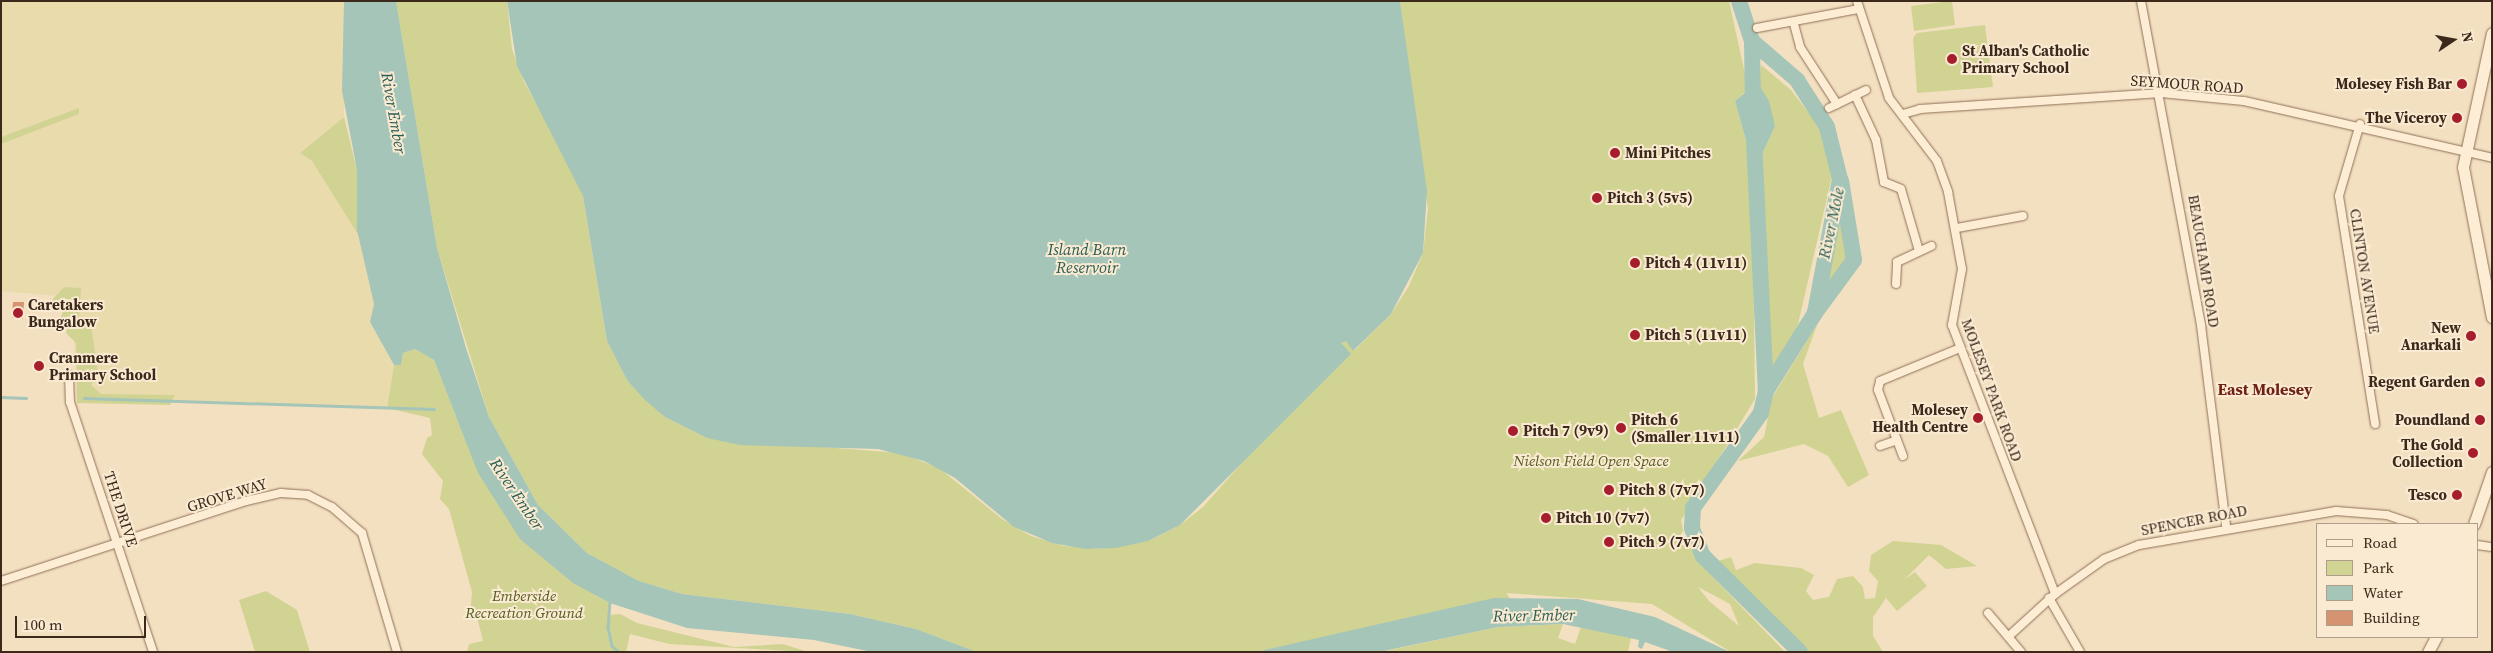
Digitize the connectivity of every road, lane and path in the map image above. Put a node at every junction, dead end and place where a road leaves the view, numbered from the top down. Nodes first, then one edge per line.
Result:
1 (2141, 1) edge
2 (1858, 5) edge
3 (1794, 24) junction
4 (1757, 28) dead end
5 (2492, 33) edge
6 (2487, 67) edge
7 (1866, 90) dead end
8 (2161, 93) junction
9 (1855, 95) junction
10 (1902, 114) junction
11 (2360, 124) junction
12 (2464, 152) junction
13 (2492, 158) edge
14 (2023, 216) dead end
15 (1958, 228) junction
16 (1932, 246) dead end
17 (1919, 251) junction
18 (1896, 284) dead end
19 (2488, 284) edge
20 (2492, 317) edge
21 (1960, 348) junction
22 (69, 375) dead end
23 (2374, 424) dead end
24 (1897, 440) junction
25 (1880, 446) dead end
26 (1903, 456) dead end
27 (2492, 472) edge
28 (2410, 523) edge
29 (2474, 523) edge
30 (2226, 527) junction
31 (118, 545) junction
32 (2478, 545) edge
33 (2492, 547) edge
34 (1, 581) edge
35 (2052, 596) junction
36 (1988, 613) dead end
37 (2009, 636) junction
38 (2435, 638) edge
39 (153, 652) edge
40 (397, 652) edge
41 (2022, 652) edge
42 (2080, 652) edge
43 (2428, 652) edge

1 - 8 street, BEAUCHAMP ROAD
2 - 3 street
2 - 10 street, MOLESEY PARK ROAD
3 - 4 street
3 - 9 street
5 - 6 main road
6 - 12 main road
7 - 9 street
8 - 10 street, SEYMOUR ROAD
8 - 11 street, SEYMOUR ROAD
8 - 30 street, BEAUCHAMP ROAD
9 - 17 street
10 - 15 street, MOLESEY PARK ROAD
11 - 12 street, SEYMOUR ROAD
11 - 23 street, CLINTON AVENUE
12 - 13 street, SEYMOUR ROAD
12 - 19 main road
14 - 15 street
15 - 21 street, MOLESEY PARK ROAD
16 - 17 street
17 - 18 street
19 - 20 main road
21 - 24 street
21 - 35 street, MOLESEY PARK ROAD
22 - 31 street, THE DRIVE
24 - 25 street
24 - 26 street
27 - 29 main road
28 - 30 street, SPENCER ROAD
30 - 35 street, SPENCER ROAD
31 - 34 street, GROVE WAY
31 - 39 street, THE DRIVE
31 - 40 street, GROVE WAY
32 - 33 street
35 - 37 street, SPENCER ROAD
35 - 42 street, MOLESEY PARK ROAD
36 - 37 street
37 - 41 street
38 - 43 main road

